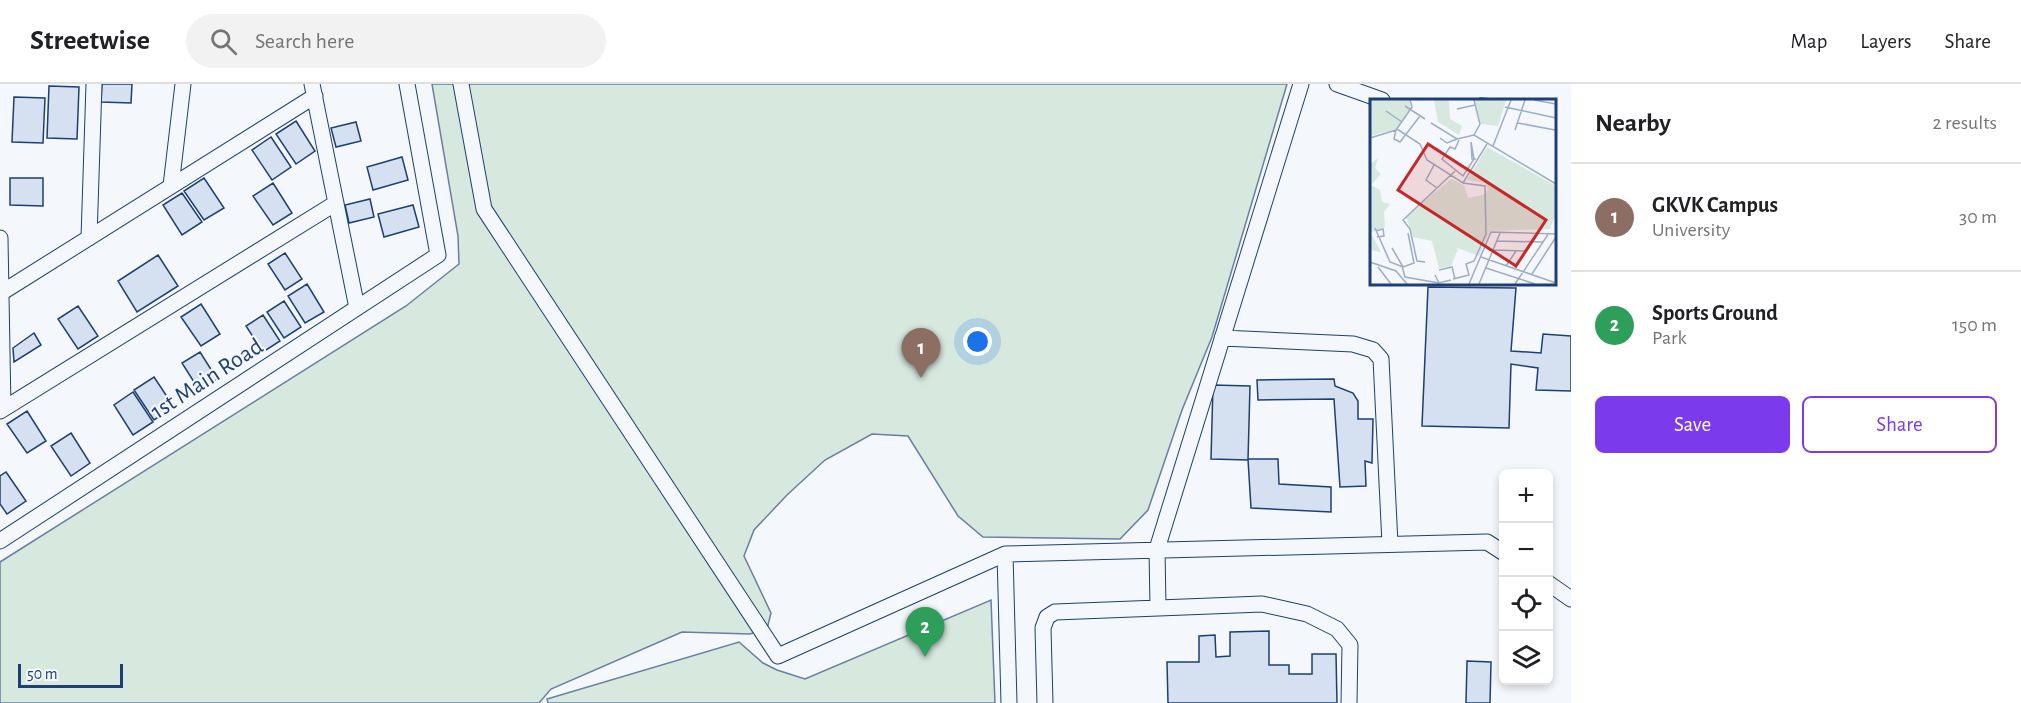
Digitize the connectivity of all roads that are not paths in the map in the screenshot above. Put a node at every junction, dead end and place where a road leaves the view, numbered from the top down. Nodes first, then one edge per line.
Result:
1 (94, 84) edge
2 (183, 84) edge
3 (407, 84) edge
4 (460, 84) edge
5 (1301, 84) edge
6 (1337, 84) edge
7 (313, 90) edge
8 (1379, 99) edge
9 (171, 186) junction
10 (336, 203) junction
11 (0, 238) edge
12 (89, 238) junction
13 (1, 293) edge
14 (357, 308) junction
15 (1222, 338) junction
16 (2, 410) edge
17 (0, 541) edge
18 (1390, 544) junction
19 (1157, 549) junction
20 (1499, 550) edge
21 (1005, 554) junction
22 (1553, 587) edge
23 (1571, 599) edge
24 (1158, 608) junction
25 (1009, 703) edge
26 (1045, 703) edge
27 (1349, 703) edge

1 - 12 street
2 - 9 street
3 - 14 street, 1st Main Road
4 - 21 street
5 - 15 street
6 - 8 street
7 - 9 street
7 - 10 street
9 - 12 street
10 - 14 street
10 - 16 street
11 - 13 street
12 - 13 street
13 - 16 street
14 - 17 street, 1st Main Road
15 - 18 street
15 - 19 street
18 - 19 street
18 - 20 street
19 - 21 street
19 - 24 street
21 - 25 street
22 - 23 street
24 - 26 street
24 - 27 street

